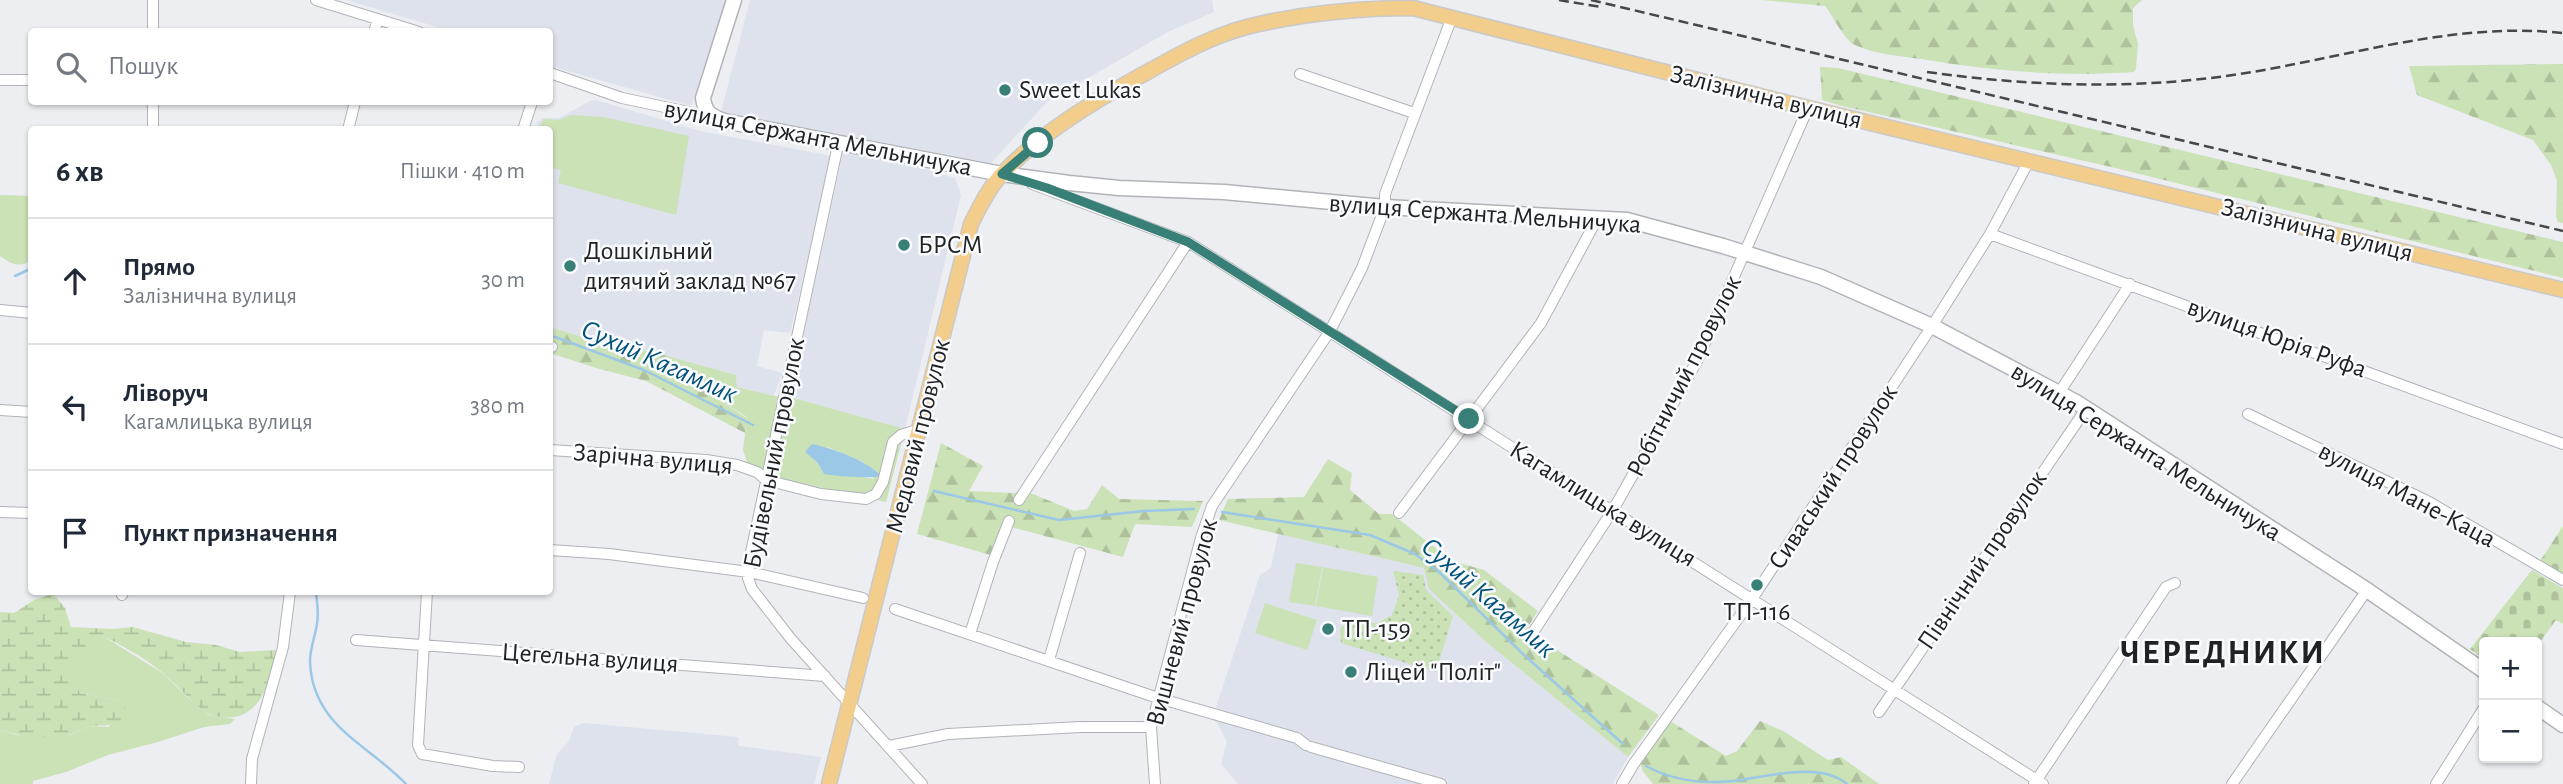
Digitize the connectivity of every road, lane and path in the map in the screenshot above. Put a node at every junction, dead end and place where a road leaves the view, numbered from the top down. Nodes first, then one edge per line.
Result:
1 (153, 0) edge
2 (316, 0) edge
3 (734, 0) edge
4 (1452, 17) junction
5 (378, 19) junction
6 (153, 28) edge
7 (375, 28) edge
8 (406, 28) edge
9 (553, 74) edge
10 (1300, 74) dead end
11 (0, 80) edge
12 (28, 80) edge
13 (153, 105) edge
14 (354, 105) edge
15 (531, 105) edge
16 (1808, 108) junction
17 (1414, 113) junction
18 (712, 117) junction
19 (153, 126) edge
20 (349, 126) edge
21 (524, 126) edge
22 (838, 145) junction
23 (2029, 161) junction
24 (1002, 174) junction
25 (1385, 207) junction
26 (1597, 219) junction
27 (1990, 234) junction
28 (1188, 242) junction
29 (1746, 253) junction
30 (2130, 284) junction
31 (2563, 290) edge
32 (0, 310) edge
33 (28, 313) edge
34 (1932, 326) junction
35 (1330, 331) junction
36 (2059, 393) junction
37 (2086, 409) junction
38 (0, 410) edge
39 (28, 412) edge
40 (2248, 414) dead end
41 (1469, 419) junction
42 (920, 429) junction
43 (2563, 444) edge
44 (553, 450) edge
45 (766, 480) junction
46 (1019, 500) dead end
47 (1613, 510) junction
48 (0, 512) edge
49 (28, 513) edge
50 (1399, 513) dead end
51 (1009, 521) dead end
52 (553, 550) edge
53 (1080, 553) dead end
54 (749, 572) junction
55 (2563, 580) edge
56 (2175, 583) dead end
57 (2367, 590) junction
58 (290, 595) edge
59 (427, 595) edge
60 (863, 598) dead end
61 (1752, 599) junction
62 (895, 609) dead end
63 (1534, 631) dead end
64 (970, 634) junction
65 (356, 640) dead end
66 (424, 646) junction
67 (1049, 660) junction
68 (2479, 668) edge
69 (825, 676) junction
70 (1895, 690) junction
71 (1158, 698) junction
72 (850, 704) junction
73 (2542, 711) edge
74 (1879, 712) dead end
75 (2479, 716) edge
76 (2563, 726) edge
77 (1151, 727) junction
78 (889, 746) junction
79 (519, 767) dead end
80 (2038, 783) edge
81 (251, 784) edge
82 (829, 784) edge
83 (922, 784) edge
84 (1155, 784) edge
85 (1441, 784) edge
86 (1622, 784) edge
87 (2232, 784) edge
88 (2436, 784) edge

1 - 6 street
2 - 5 street
3 - 18 street
4 - 16 main road, Залізнична вулиця
4 - 17 street, Вишневий провулок
4 - 24 main road, Залізнична вулиця
5 - 7 street
5 - 8 street
9 - 18 street, вулиця Сержанта Мельничука
10 - 17 street
11 - 12 street
13 - 19 street
14 - 20 street
15 - 21 street
16 - 23 main road, Залізнична вулиця
16 - 29 street, Робітничий провулок
17 - 25 street, Вишневий провулок
18 - 22 street, вулиця Сержанта Мельничука
22 - 24 street, вулиця Сержанта Мельничука
22 - 45 street, Будівельний провулок
23 - 27 street, Сиваський провулок
23 - 31 main road, Залізнична вулиця
24 - 25 street, вулиця Сержанта Мельничука
24 - 28 street, Кагамлицька вулиця
24 - 42 main road, Медовий провулок
25 - 26 street, вулиця Сержанта Мельничука
25 - 35 street, Вишневий провулок
26 - 29 street, вулиця Сержанта Мельничука
26 - 41 street
27 - 30 street, вулиця Юрія Руфа
27 - 34 street, Сиваський провулок
28 - 35 street, Кагамлицька вулиця
28 - 46 street
29 - 34 street, вулиця Сержанта Мельничука
29 - 47 street, Робітничий провулок
30 - 36 street
30 - 43 street, вулиця Юрія Руфа
32 - 33 street
34 - 36 street, вулиця Сержанта Мельничука
34 - 61 street, Сиваський провулок
35 - 41 street, Кагамлицька вулиця
35 - 71 street, Вишневий провулок
36 - 37 street, вулиця Сержанта Мельничука
37 - 57 street, вулиця Сержанта Мельничука
37 - 70 street, Північний провулок
38 - 39 street
40 - 55 street, вулиця Мане-Каца
41 - 47 street, Кагамлицька вулиця
41 - 50 street
42 - 45 street, Зарічна вулиця
42 - 72 main road, Медовий провулок
44 - 45 street, Зарічна вулиця
45 - 54 street, Будівельний провулок
47 - 61 street, Кагамлицька вулиця
47 - 63 street, Робітничий провулок
48 - 49 street
51 - 64 street
52 - 54 street
53 - 67 street
54 - 60 street
54 - 69 street, Будівельний провулок
56 - 80 street
57 - 68 street, вулиця Сержанта Мельничука
57 - 87 street
58 - 81 street
59 - 66 street
61 - 70 street, Кагамлицька вулиця
61 - 86 street, Сиваський провулок
62 - 64 street
64 - 67 street
65 - 66 street, Цегельна вулиця
66 - 69 street, Цегельна вулиця
66 - 79 street
67 - 71 street
69 - 72 street, Будівельний провулок
70 - 74 street, Північний провулок
70 - 80 street, Кагамлицька вулиця
71 - 77 street, Вишневий провулок
71 - 85 street
72 - 78 street, Будівельний провулок
72 - 82 main road, Медовий провулок
73 - 76 street
75 - 88 street
77 - 78 street
77 - 84 street, Вишневий провулок
78 - 83 street, Будівельний провулок

